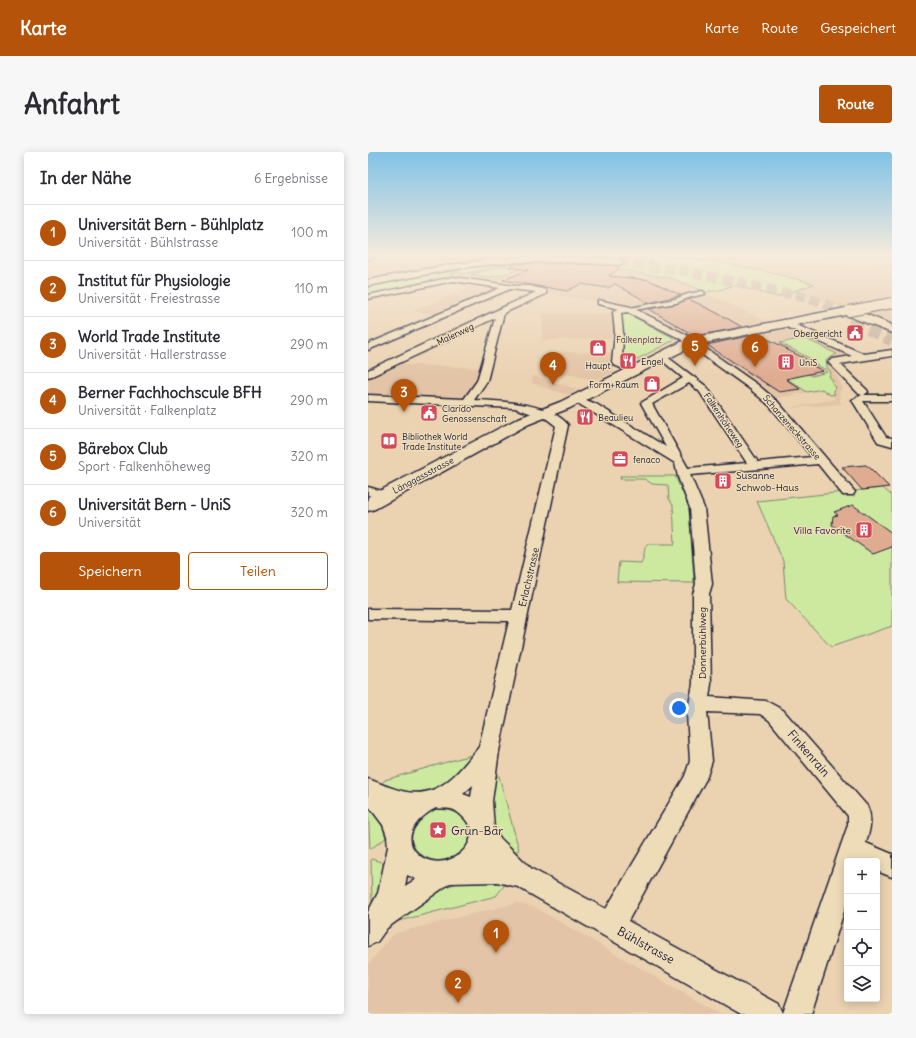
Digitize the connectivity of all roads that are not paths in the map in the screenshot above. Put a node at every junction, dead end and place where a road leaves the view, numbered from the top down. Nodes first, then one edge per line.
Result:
1 (490, 295) edge
2 (537, 295) edge
3 (689, 295) edge
4 (602, 302) dead end
5 (892, 303) edge
6 (628, 309) junction
7 (842, 311) junction
8 (500, 313) junction
9 (785, 323) junction
10 (892, 329) edge
11 (691, 342) junction
12 (368, 347) edge
13 (892, 354) edge
14 (662, 356) junction
15 (862, 357) junction
16 (633, 370) junction
17 (368, 374) edge
18 (690, 378) junction
19 (863, 392) dead end
20 (368, 398) edge
21 (892, 398) edge
22 (576, 399) junction
23 (468, 402) junction
24 (543, 414) junction
25 (892, 442) edge
26 (821, 460) junction
27 (755, 466) junction
28 (681, 467) junction
29 (848, 492) dead end
30 (376, 494) edge
31 (368, 505) edge
32 (368, 614) edge
33 (520, 616) junction
34 (700, 704) junction
35 (489, 751) junction
36 (368, 788) edge
37 (431, 800) junction
38 (483, 831) junction
39 (399, 841) junction
40 (849, 858) edge
41 (880, 864) edge
42 (892, 866) edge
43 (447, 872) junction
44 (844, 873) edge
45 (523, 877) junction
46 (374, 926) edge
47 (611, 926) junction
48 (769, 1014) edge
49 (797, 1014) edge

1 - 12 street
2 - 8 street, Malerweg
3 - 6 street
4 - 6 street, Schanzeneckstrasse
5 - 7 main road, bridge
6 - 11 street, Schanzeneckstrasse
6 - 16 street
7 - 9 main road
7 - 10 main road
8 - 17 street, Malerweg
8 - 23 street
9 - 11 main road
9 - 15 street
11 - 14 main road
11 - 26 street, Schanzeneckstrasse
13 - 15 street
14 - 16 main road
14 - 18 street, Falkenhöheweg
15 - 19 street
16 - 22 main road
18 - 27 street, Falkenhöheweg
18 - 28 street
20 - 23 street, Erlachstrasse
21 - 25 street
22 - 24 main road
22 - 28 street
23 - 24 street, Erlachstrasse
24 - 30 main road, Länggassstrasse
24 - 33 street, Erlachstrasse
26 - 27 street
26 - 29 street, Schanzeneckstrasse
27 - 28 street
28 - 34 street, Donnerbühlweg
30 - 31 main road, Länggassstrasse
32 - 33 street
33 - 35 street, Erlachstrasse
34 - 40 street, Finkenrain
34 - 47 street, Donnerbühlweg
35 - 37 street, Erlachstrasse
35 - 38 street, Erlachstrasse
36 - 37 street
36 - 39 street
37 - 38 street
37 - 39 street
38 - 43 street
38 - 45 street, Bühlstrasse
39 - 43 street
39 - 46 street
41 - 42 street
43 - 45 street, Bühlstrasse
43 - 46 street
44 - 49 street, Finkenrain
45 - 47 street, Bühlstrasse
47 - 48 street, Bühlstrasse

